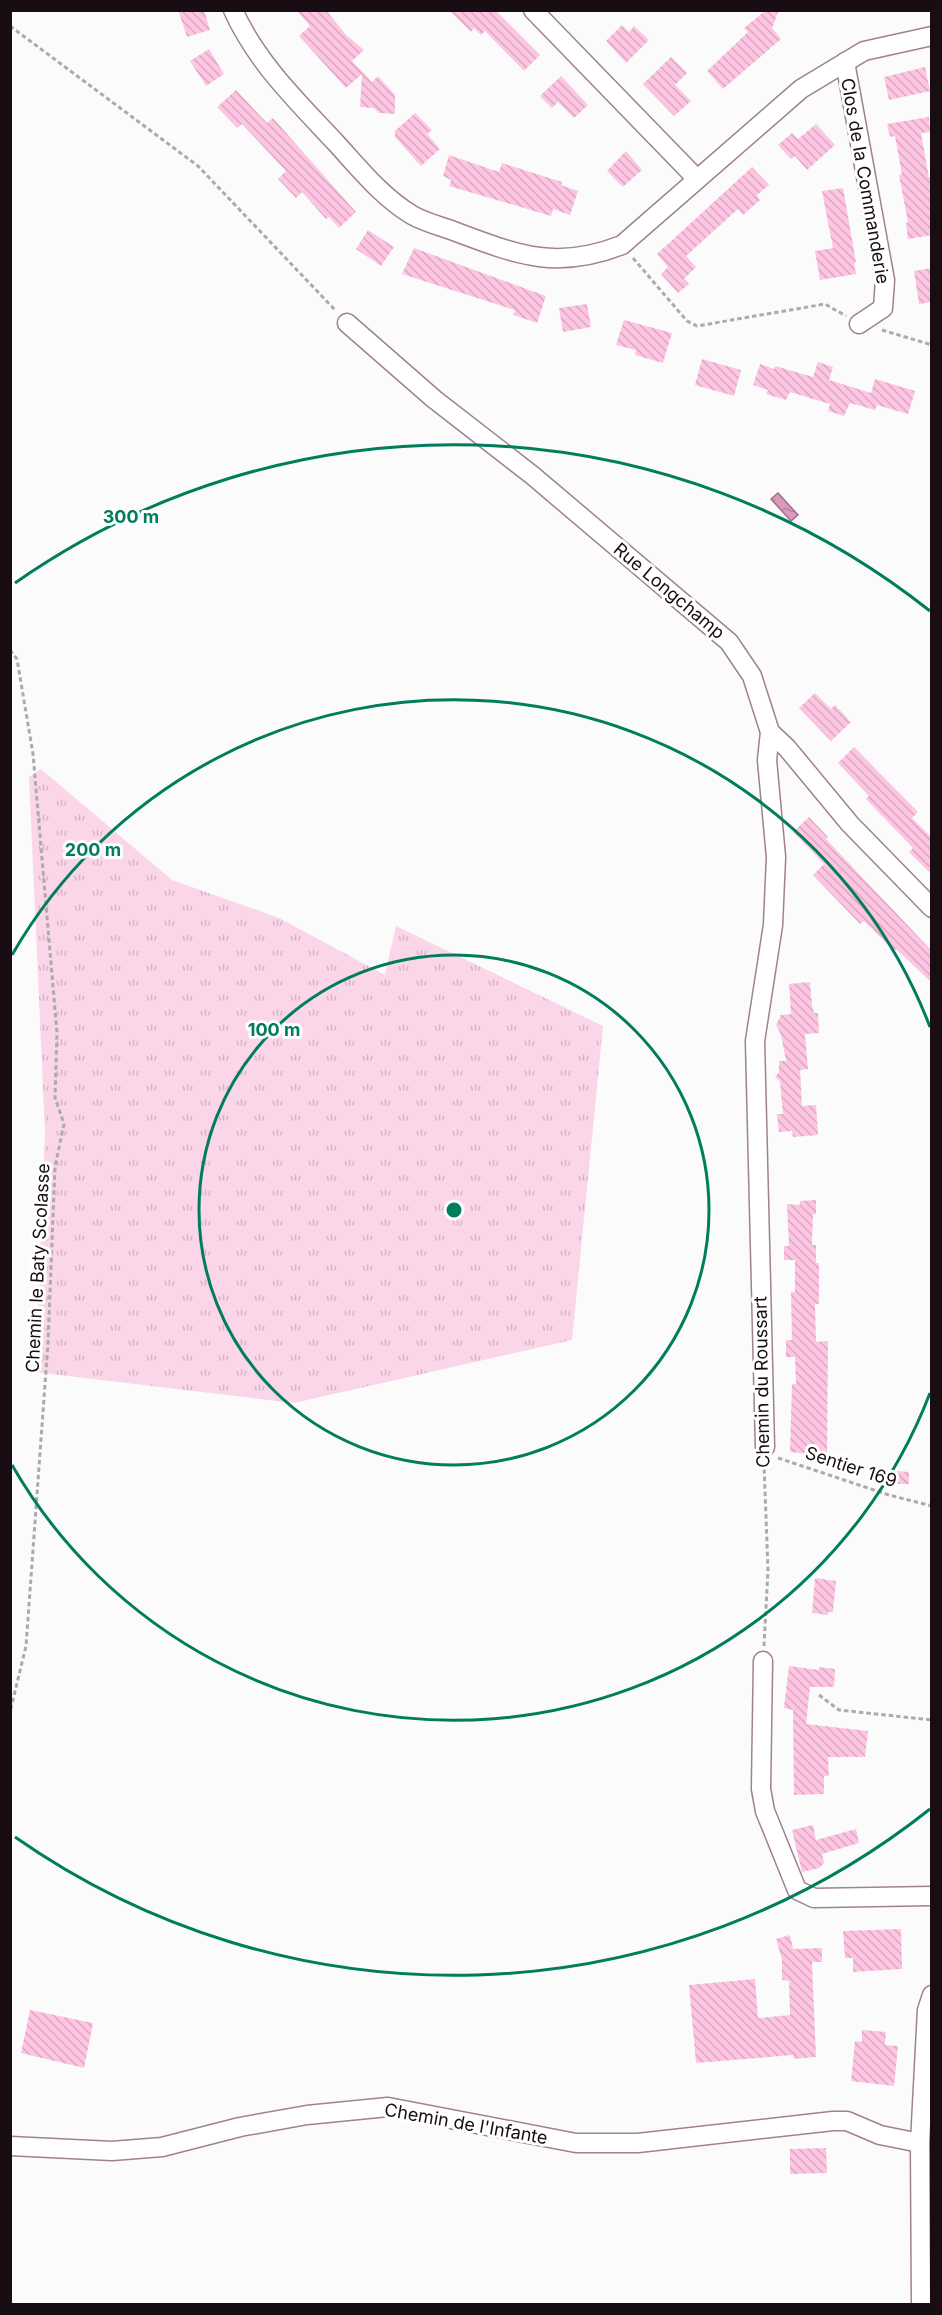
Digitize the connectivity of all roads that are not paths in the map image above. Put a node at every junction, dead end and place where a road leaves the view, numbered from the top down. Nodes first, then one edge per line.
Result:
1 (233, 10) edge
2 (533, 10) edge
3 (932, 36) edge
4 (845, 62) junction
5 (697, 179) junction
6 (347, 323) road end
7 (859, 324) road end
8 (770, 732) junction
9 (932, 908) edge
10 (765, 1447) road end
11 (763, 1661) road end
12 (932, 1896) edge
13 (932, 1995) edge
14 (920, 2143) junction
15 (10, 2146) edge
16 (921, 2304) edge

1 - 5 street
2 - 5 street
3 - 4 street
4 - 5 street
4 - 7 street, Clos de la Commanderie
6 - 8 street, Rue Longchamp
8 - 9 street, Rue Longchamp
8 - 10 street, Chemin du Roussart
11 - 12 street
13 - 14 street
14 - 15 street, Chemin de l'Infante
14 - 16 street

